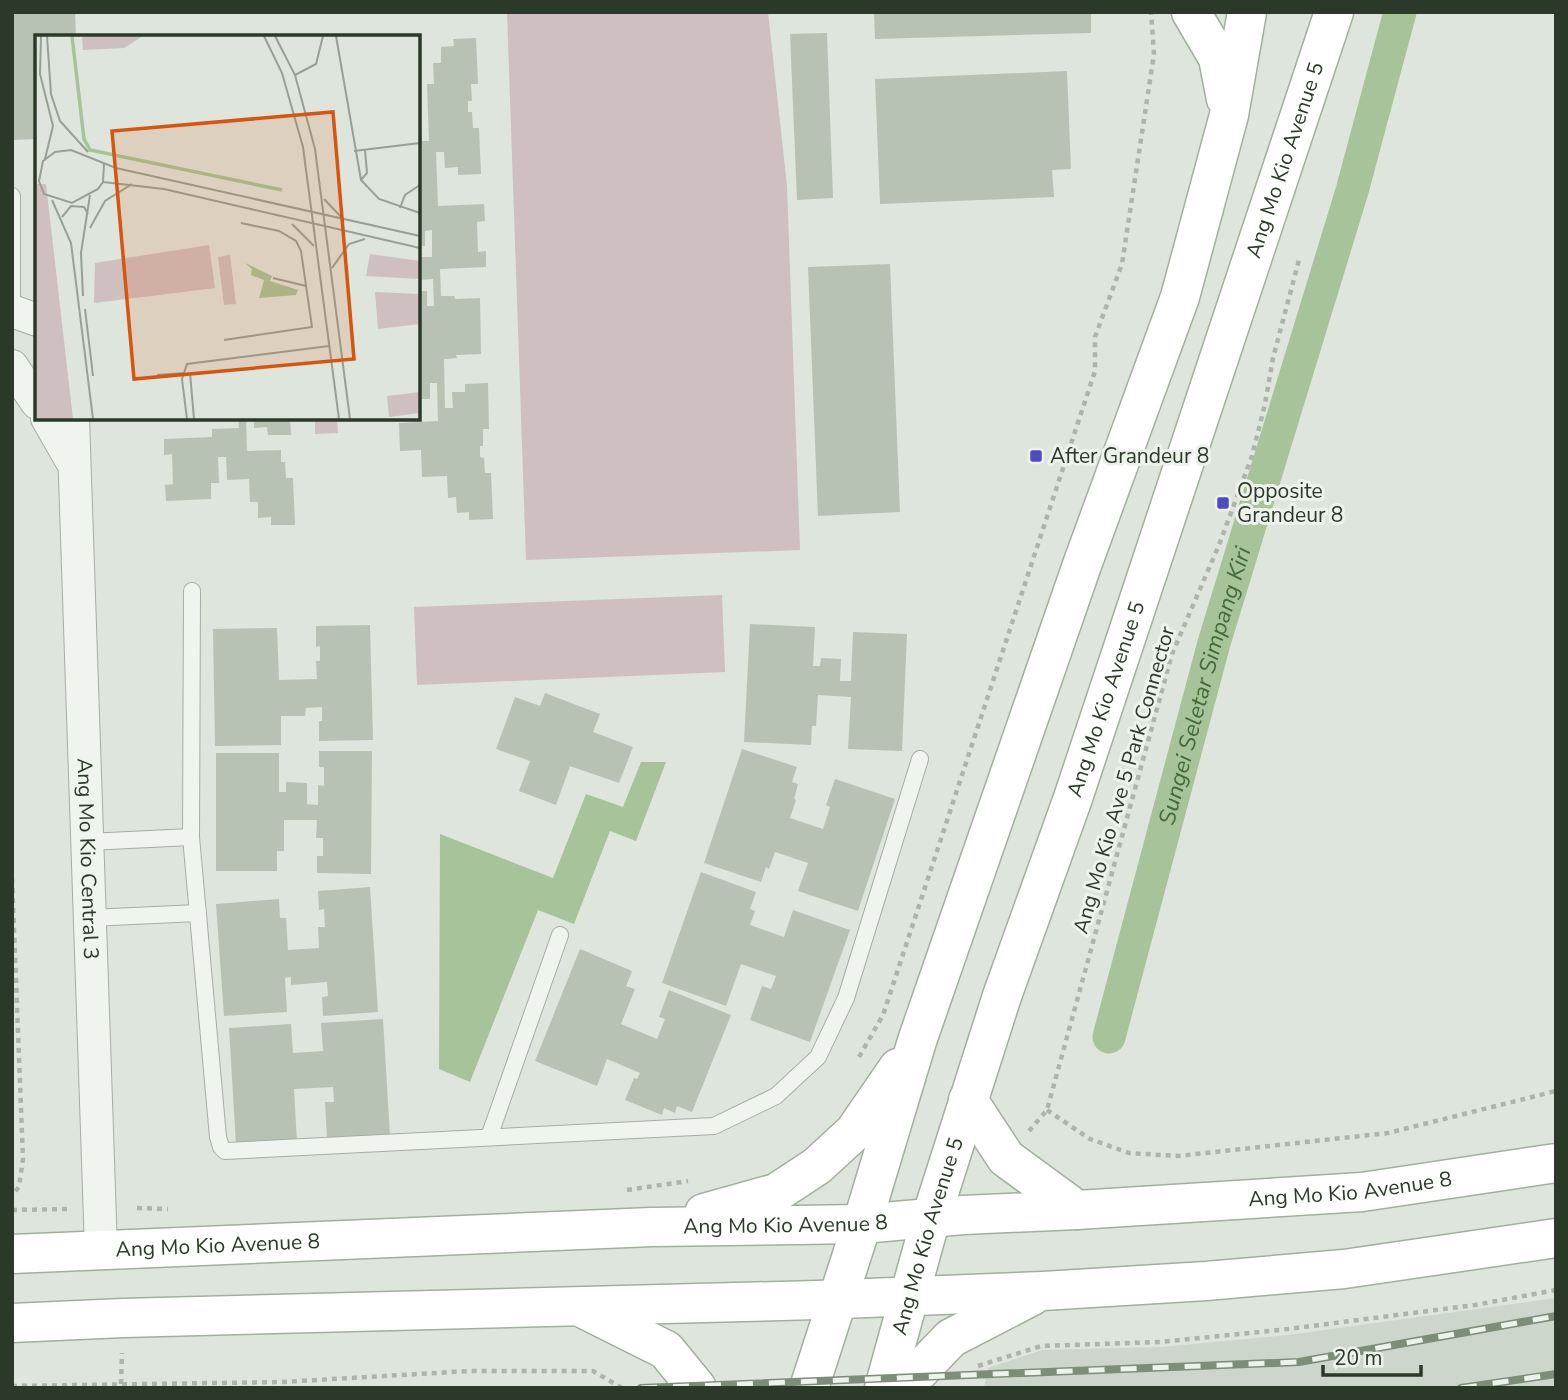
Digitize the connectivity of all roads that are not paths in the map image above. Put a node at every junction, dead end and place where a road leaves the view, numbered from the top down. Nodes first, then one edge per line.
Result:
1 (1191, 12) edge
2 (1247, 12) edge
3 (1334, 12) edge
4 (1229, 115) junction
5 (12, 196) edge
6 (12, 297) edge
7 (12, 311) edge
8 (35, 319) edge
9 (12, 366) edge
10 (35, 400) edge
11 (48, 420) edge
12 (73, 420) edge
13 (76, 467) junction
14 (192, 591) dead end
15 (920, 759) dead end
16 (191, 837) junction
17 (88, 842) junction
18 (198, 913) junction
19 (90, 918) junction
20 (560, 935) dead end
21 (917, 1041) junction
22 (968, 1100) junction
23 (489, 1137) junction
24 (1556, 1163) edge
25 (1077, 1210) junction
26 (932, 1218) junction
27 (862, 1224) junction
28 (652, 1227) junction
29 (1556, 1238) edge
30 (101, 1250) junction
31 (12, 1254) edge
32 (1043, 1290) junction
33 (909, 1296) junction
34 (837, 1298) junction
35 (576, 1305) junction
36 (12, 1323) edge
37 (696, 1388) edge
38 (808, 1388) edge
39 (884, 1388) edge
40 (903, 1388) edge

1 - 4 main road
2 - 4 main road
3 - 22 main road, Ang Mo Kio Avenue 5
4 - 21 main road
5 - 6 lane
7 - 8 street
9 - 10 street
11 - 13 street, Ang Mo Kio Central 3
12 - 13 street, Ang Mo Kio Central 3
13 - 17 street, Ang Mo Kio Central 3
14 - 16 lane
15 - 23 lane
16 - 17 lane
16 - 18 lane
17 - 19 street, Ang Mo Kio Central 3
18 - 19 lane
18 - 23 lane
19 - 30 street, Ang Mo Kio Central 3
20 - 23 lane
21 - 27 main road
21 - 28 main road
22 - 25 main road
22 - 26 main road, Ang Mo Kio Avenue 5
24 - 25 main road, Ang Mo Kio Avenue 8
25 - 26 main road, Ang Mo Kio Avenue 8
26 - 27 main road, Ang Mo Kio Avenue 8
26 - 33 main road, Ang Mo Kio Avenue 5
27 - 28 main road, Ang Mo Kio Avenue 8
27 - 34 main road
28 - 30 main road, Ang Mo Kio Avenue 8
29 - 32 main road
30 - 31 main road, Ang Mo Kio Avenue 8
32 - 33 main road
32 - 40 main road
33 - 34 main road
33 - 39 main road, Ang Mo Kio Avenue 5
34 - 35 main road
34 - 38 main road
35 - 36 main road
35 - 37 main road

